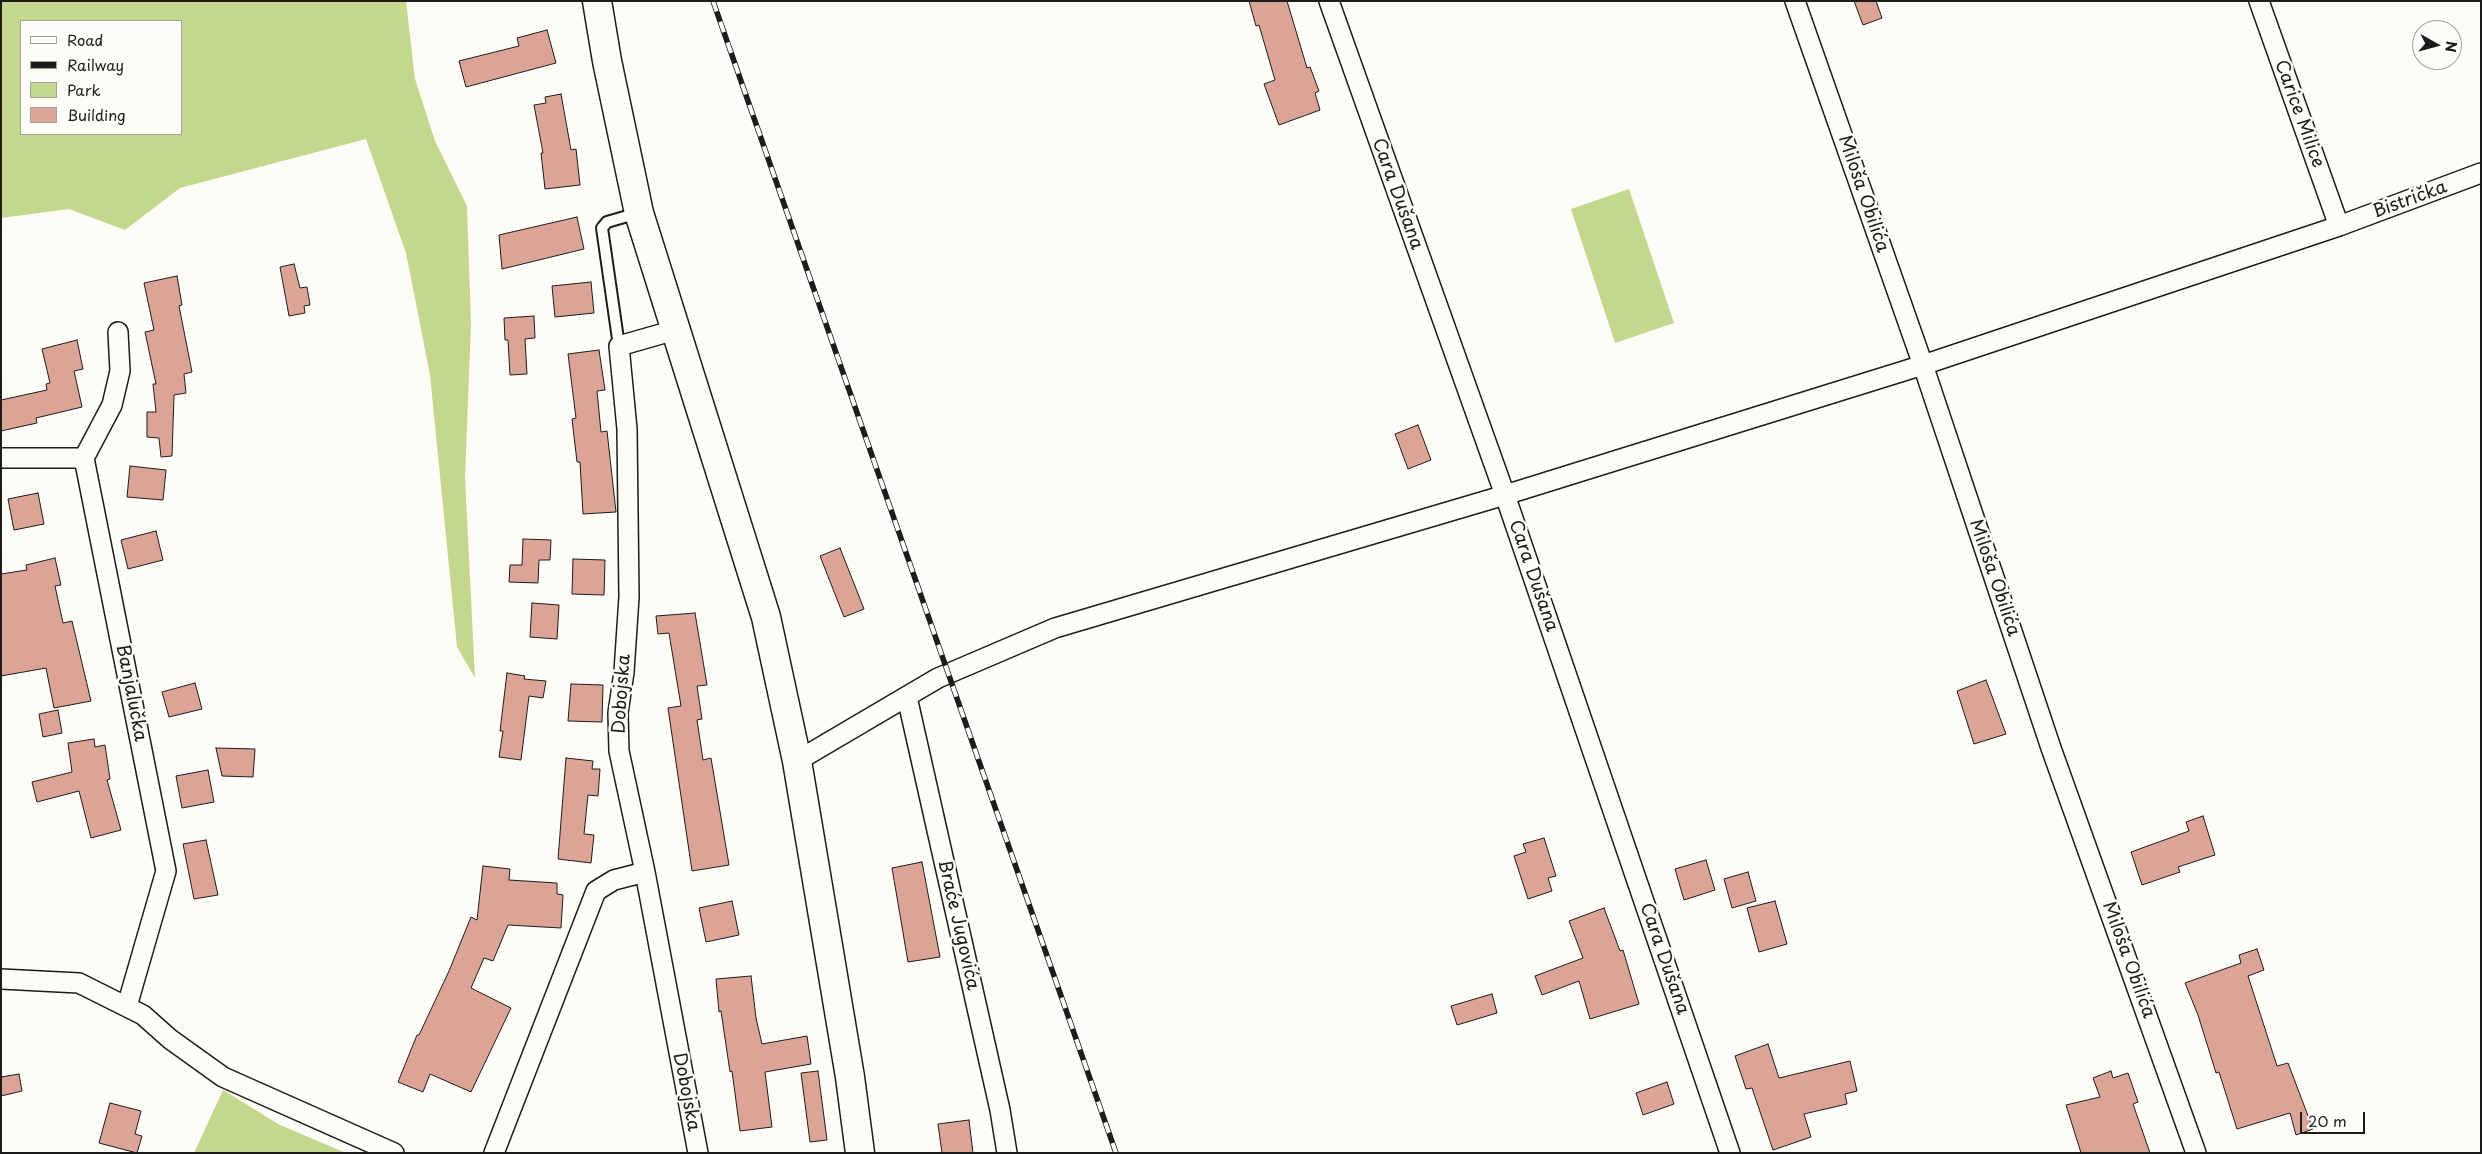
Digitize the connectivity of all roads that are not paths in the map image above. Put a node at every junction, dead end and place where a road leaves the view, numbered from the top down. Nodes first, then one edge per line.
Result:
1 (597, 1) edge
2 (1329, 1) edge
3 (1795, 1) edge
4 (2259, 1) edge
5 (2481, 173) edge
6 (639, 212) junction
7 (2338, 226) junction
8 (675, 330) junction
9 (118, 332) dead end
10 (619, 346) junction
11 (1923, 365) junction
12 (1, 458) edge
13 (84, 458) junction
14 (1505, 495) junction
15 (906, 697) junction
16 (797, 761) junction
17 (645, 872) junction
18 (1, 979) edge
19 (127, 1006) junction
20 (394, 1153) edge
21 (494, 1153) edge
22 (698, 1153) edge
23 (860, 1153) edge
24 (1006, 1153) edge
25 (1730, 1153) edge
26 (2196, 1153) edge

1 - 6 main road
2 - 14 street, Cara Dušana
3 - 11 street, Miloša Obilića
4 - 7 street, Carice Milice
5 - 7 street, Bistrička
6 - 8 main road
6 - 10 lane
7 - 11 street, Bistrička
8 - 10 street
8 - 16 main road
9 - 13 street
10 - 17 street, Dobojska
11 - 14 street, Bistrička
11 - 26 street, Miloša Obilića
12 - 13 street
13 - 19 street, Banjalučka
14 - 15 street, Bistrička
14 - 25 street, Cara Dušana
15 - 16 street, Bistrička
15 - 24 street, Braće Jugovića
16 - 23 main road
17 - 21 street
17 - 22 street, Dobojska
18 - 19 street
19 - 20 street

